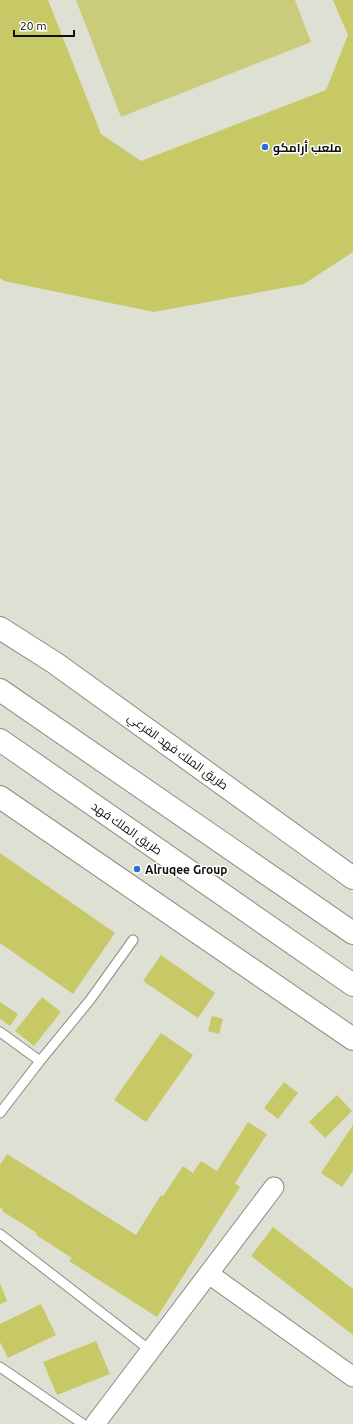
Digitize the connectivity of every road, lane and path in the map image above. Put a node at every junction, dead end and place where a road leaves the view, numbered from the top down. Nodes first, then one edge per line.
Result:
1 (0, 628) edge
2 (0, 690) edge
3 (0, 740) edge
4 (0, 797) edge
5 (353, 878) edge
6 (353, 933) edge
7 (133, 940) dead end
8 (353, 985) edge
9 (0, 1032) edge
10 (353, 1039) edge
11 (40, 1061) junction
12 (0, 1113) edge
13 (274, 1187) dead end
14 (0, 1234) edge
15 (209, 1274) junction
16 (151, 1351) junction
17 (0, 1367) edge
18 (353, 1377) edge
19 (83, 1424) edge
20 (95, 1424) edge

1 - 5 main road, طريق الملك فهد الفرعي
2 - 6 main road
3 - 8 main road, طريق الملك فهد
4 - 10 main road
7 - 11 lane
9 - 11 lane
11 - 12 lane
13 - 15 street
14 - 16 lane
15 - 16 street
15 - 18 street
16 - 20 street
17 - 19 lane

